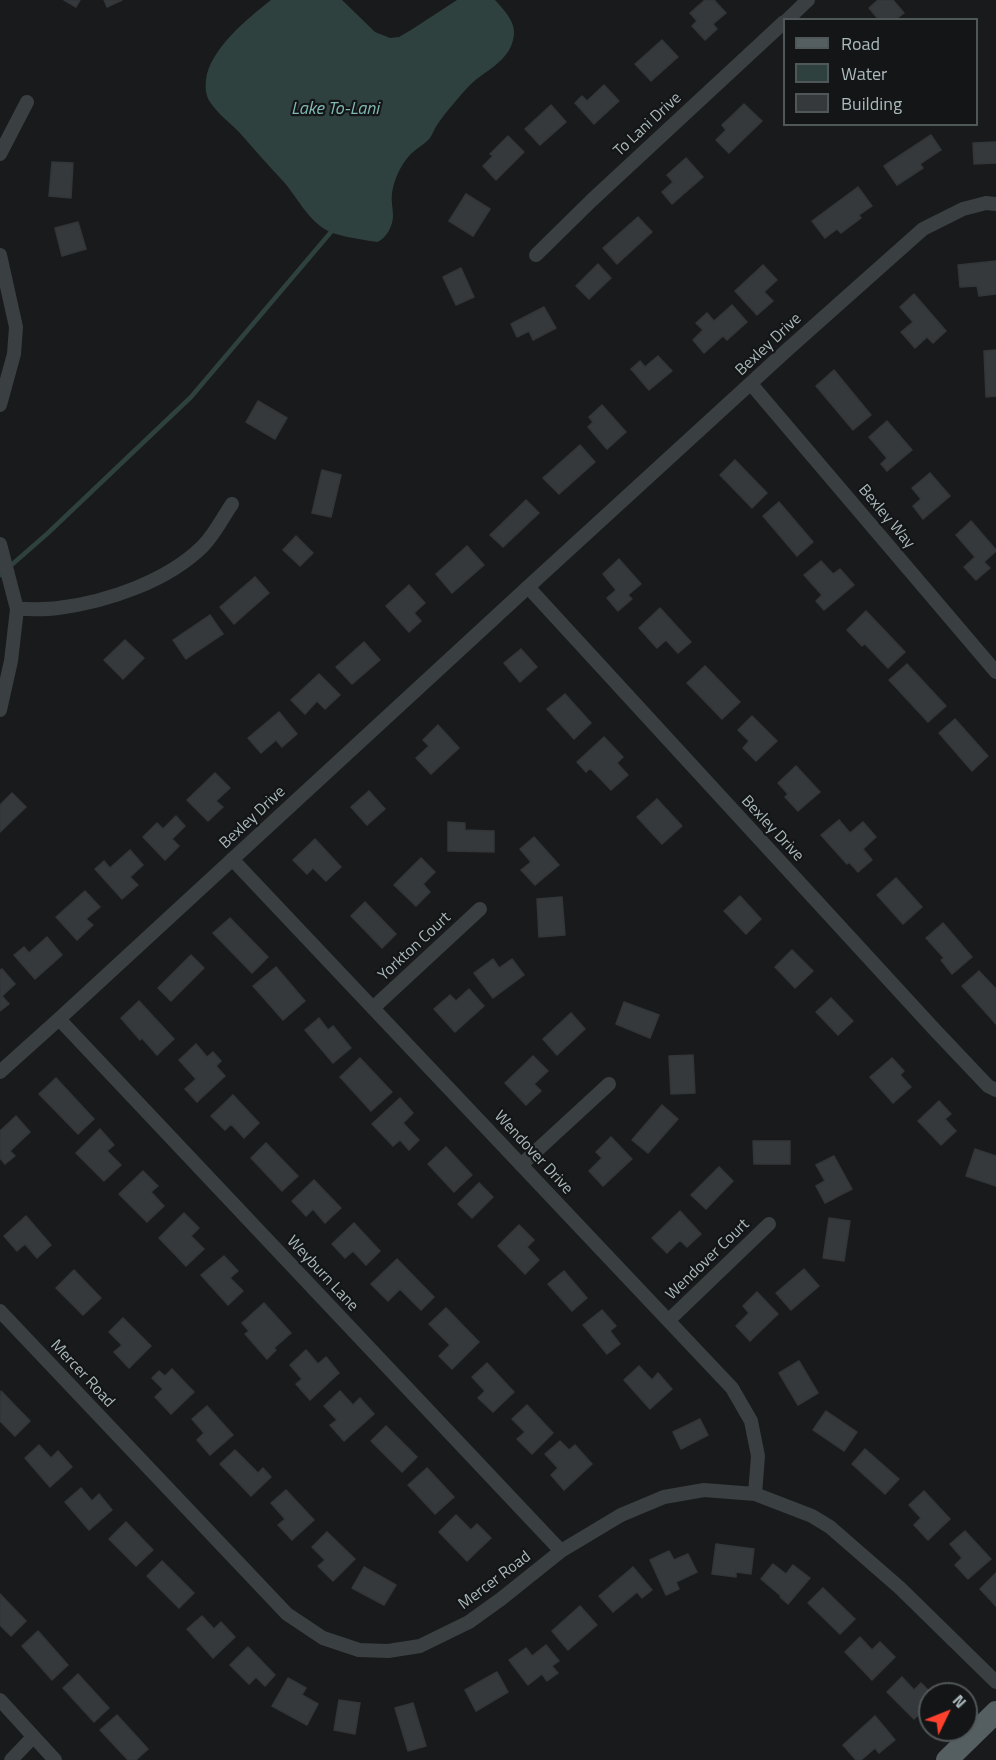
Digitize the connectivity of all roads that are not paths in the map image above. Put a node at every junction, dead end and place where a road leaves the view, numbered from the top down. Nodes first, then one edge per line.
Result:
1 (808, 0) edge
2 (789, 18) edge
3 (783, 24) edge
4 (27, 102) dead end
5 (0, 154) edge
6 (996, 204) edge
7 (0, 255) edge
8 (536, 255) dead end
9 (752, 384) junction
10 (0, 405) edge
11 (232, 504) dead end
12 (0, 544) edge
13 (528, 587) junction
14 (17, 609) junction
15 (996, 672) edge
16 (0, 710) edge
17 (232, 859) junction
18 (480, 909) dead end
19 (373, 1008) junction
20 (59, 1019) junction
21 (0, 1072) edge
22 (609, 1084) dead end
23 (996, 1090) edge
24 (521, 1165) junction
25 (770, 1224) dead end
26 (0, 1311) edge
27 (669, 1320) junction
28 (754, 1494) junction
29 (561, 1551) junction
30 (996, 1682) edge
31 (0, 1700) edge
32 (996, 1712) edge
33 (33, 1737) junction
34 (11, 1760) edge
35 (55, 1760) edge
36 (947, 1760) edge

1 - 2 street, To Lani Drive
3 - 8 street, To Lani Drive
4 - 5 street
6 - 9 street, Bexley Drive
7 - 10 street
9 - 13 street, Bexley Drive
9 - 15 street, Bexley Way
11 - 14 street
12 - 14 street
13 - 17 street, Bexley Drive
13 - 23 street, Bexley Drive
14 - 16 street
17 - 19 street, Wendover Drive
17 - 20 street, Bexley Drive
18 - 19 street, Yorkton Court
19 - 24 street, Wendover Drive
20 - 21 street, Bexley Drive
20 - 29 street, Weyburn Lane
22 - 24 street
24 - 27 street, Wendover Drive
25 - 27 street, Wendover Court
26 - 29 street, Mercer Road
27 - 28 street, Wendover Drive
28 - 29 street, Mercer Road
28 - 30 street, Mercer Road
31 - 33 street
32 - 36 main road
33 - 34 street
33 - 35 street

